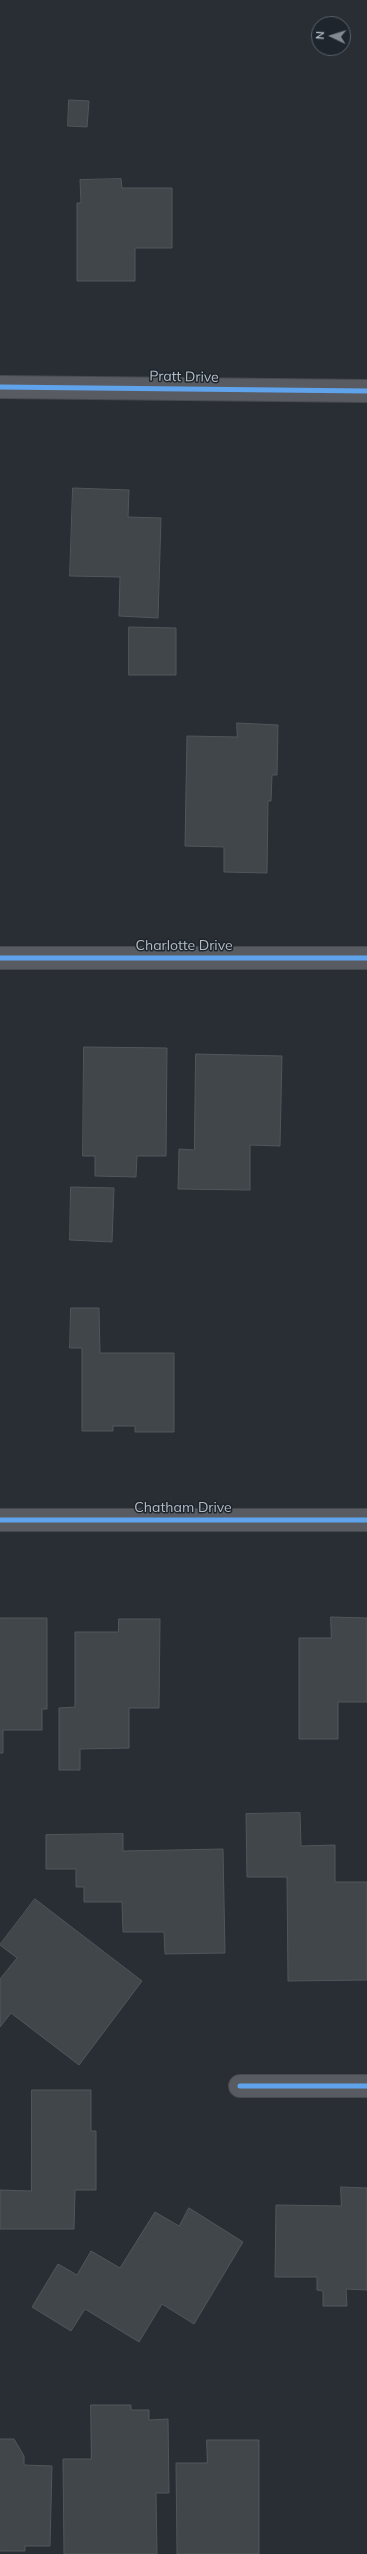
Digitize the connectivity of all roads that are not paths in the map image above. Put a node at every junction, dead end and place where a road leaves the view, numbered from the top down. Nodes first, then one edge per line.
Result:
1 (0, 387) edge
2 (367, 391) edge
3 (0, 958) edge
4 (367, 958) edge
5 (0, 1520) edge
6 (367, 1520) edge
7 (240, 2086) dead end
8 (367, 2086) edge

1 - 2 street, Pratt Drive
3 - 4 street, Charlotte Drive
5 - 6 street, Chatham Drive
7 - 8 street

